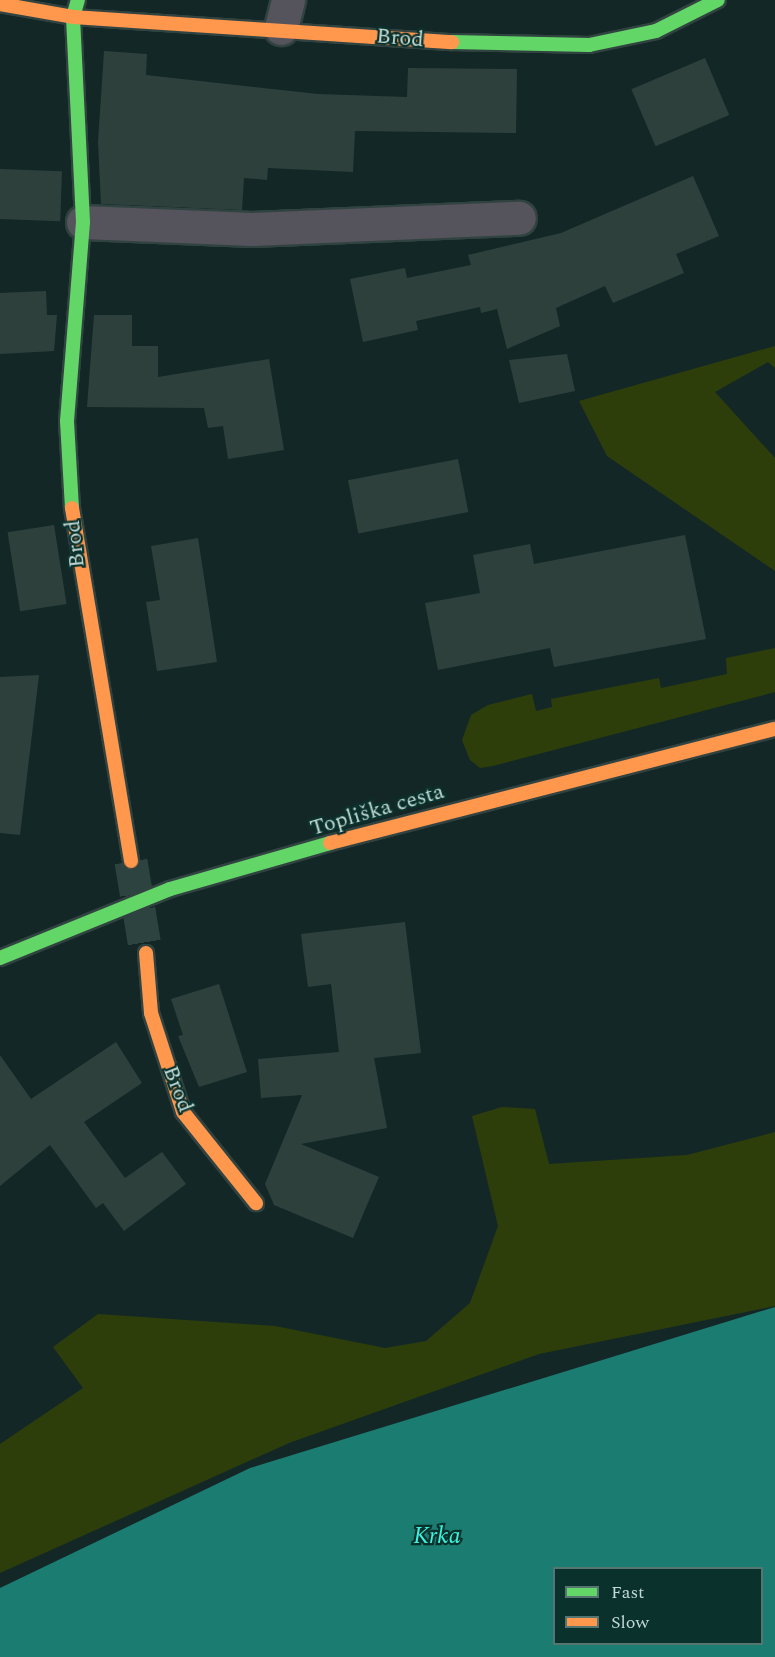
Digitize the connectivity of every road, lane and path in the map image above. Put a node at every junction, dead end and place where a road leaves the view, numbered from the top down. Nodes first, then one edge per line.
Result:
1 (78, 0) edge
2 (718, 0) edge
3 (0, 4) edge
4 (285, 14) edge
5 (74, 17) junction
6 (519, 218) dead end
7 (84, 222) junction
8 (775, 729) edge
9 (131, 861) tunnel mouth
10 (146, 953) tunnel mouth
11 (0, 958) edge
12 (256, 1203) dead end

1 - 5 street
2 - 4 street, Brod
3 - 5 street, Brod
4 - 5 street, Brod
5 - 7 street, Brod
6 - 7 street
7 - 9 street, Brod
8 - 11 street, Topliška cesta
10 - 12 street, Brod

